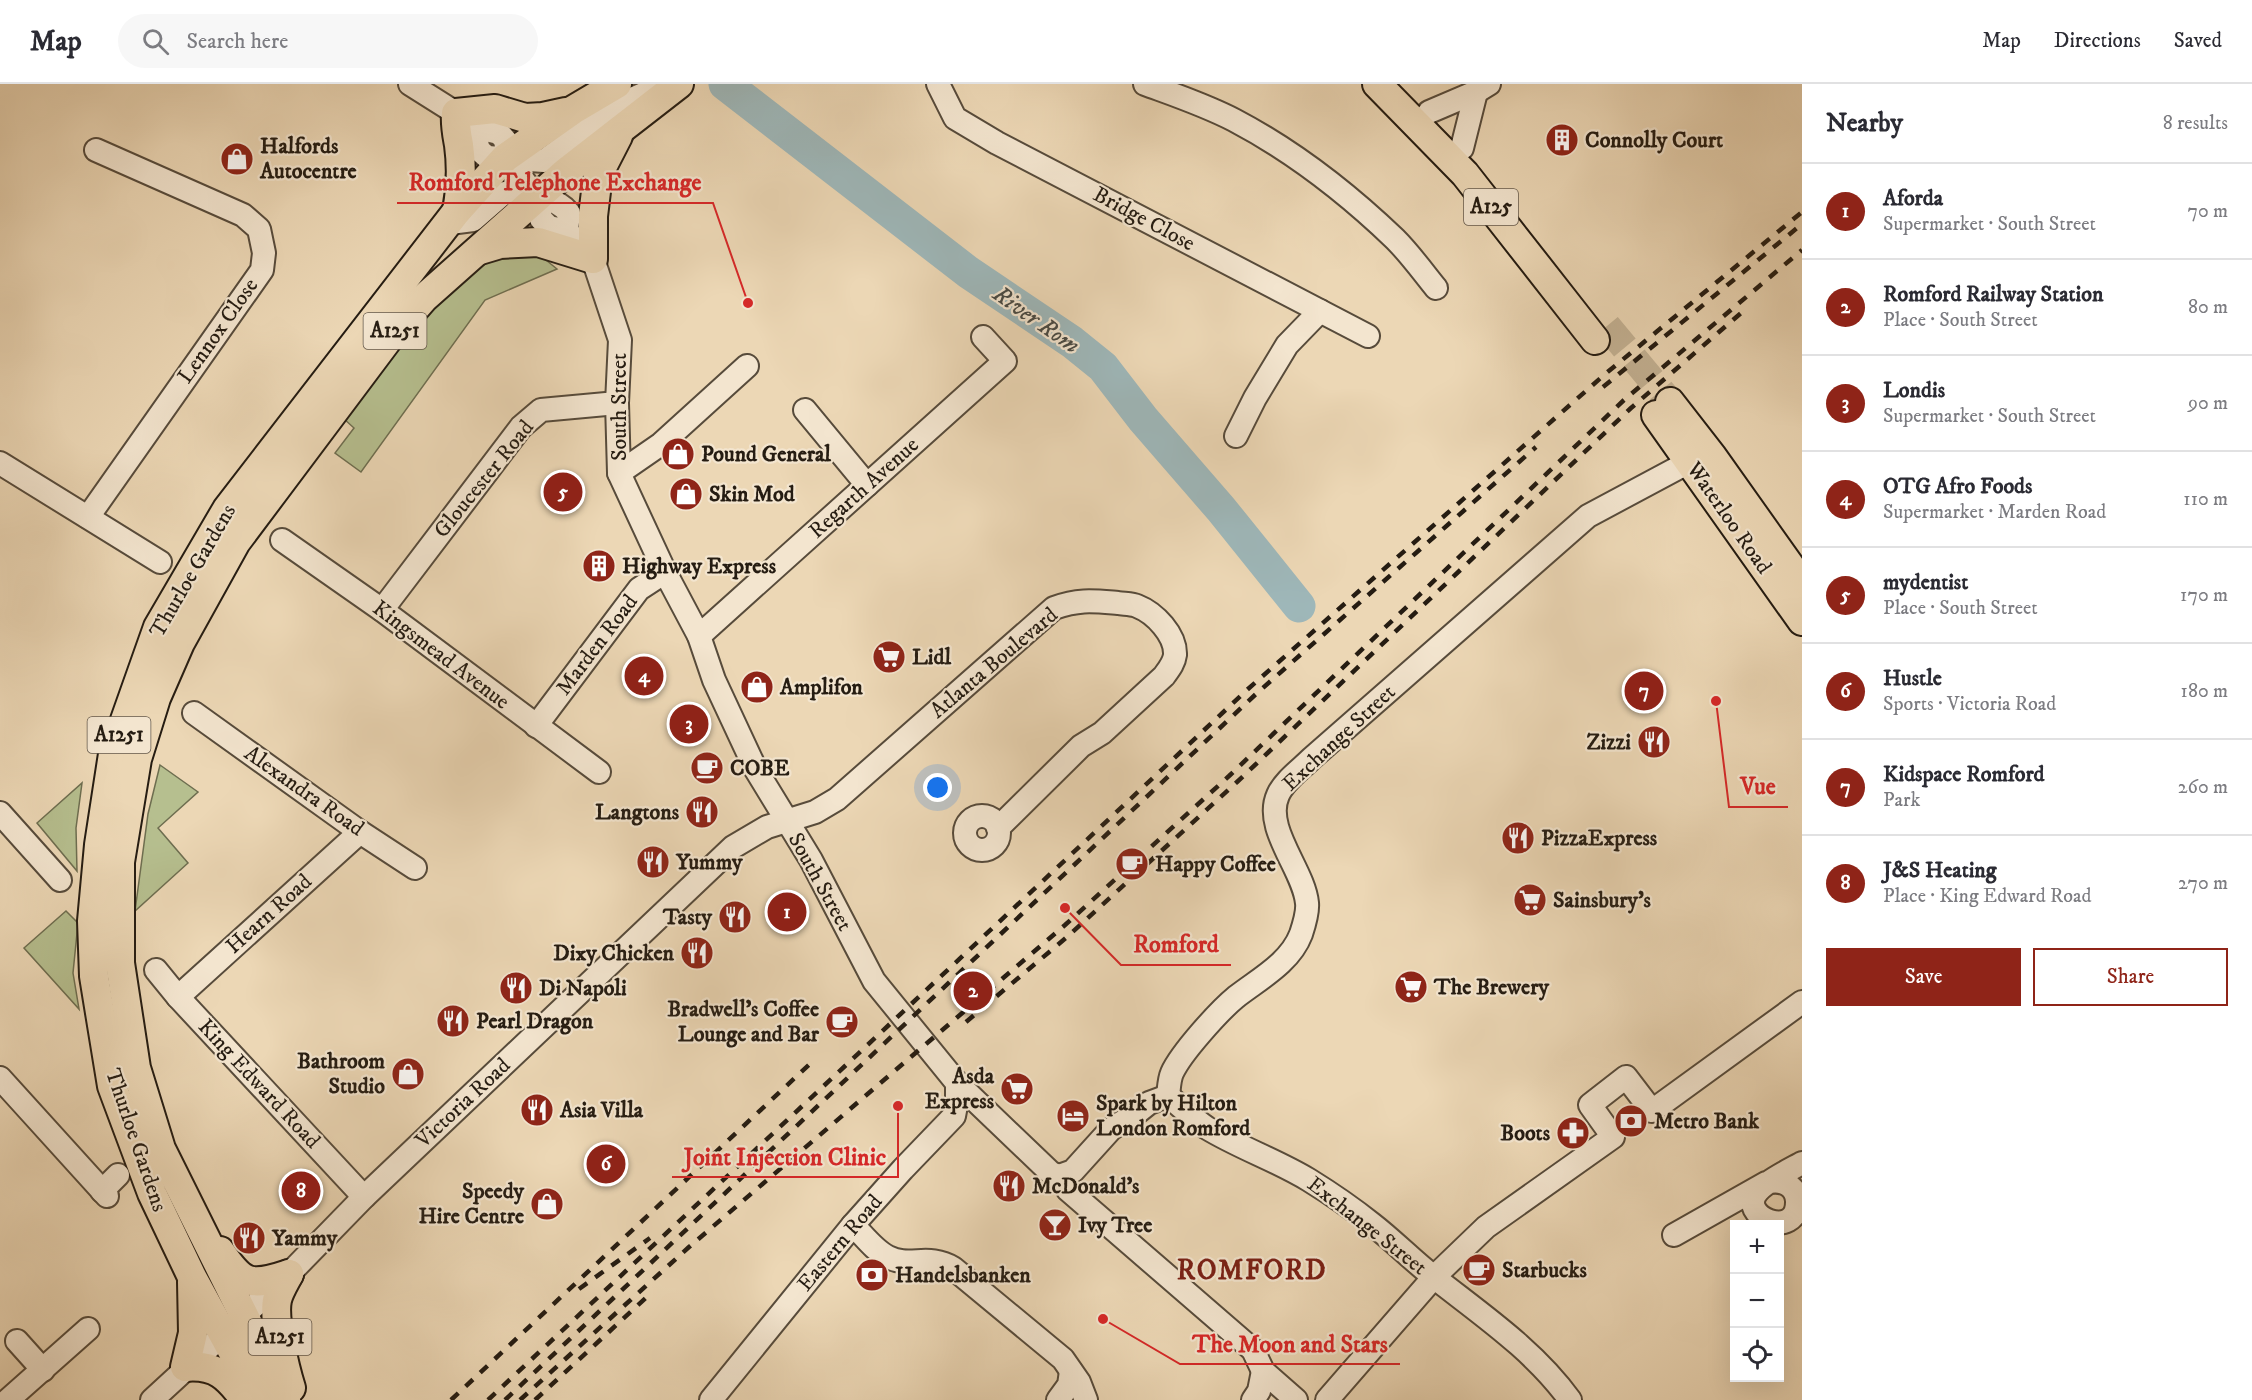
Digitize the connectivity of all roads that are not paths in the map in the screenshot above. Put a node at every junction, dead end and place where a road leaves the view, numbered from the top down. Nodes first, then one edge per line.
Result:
1 (410, 84) edge
2 (617, 84) edge
3 (666, 84) edge
4 (679, 84) edge
5 (938, 84) edge
6 (1145, 84) edge
7 (1377, 84) edge
8 (1401, 84) edge
9 (1482, 88) edge
10 (573, 110) junction
11 (1429, 112) junction
12 (465, 120) junction
13 (622, 128) junction
14 (1462, 148) junction
15 (96, 150) dead end
16 (505, 158) junction
17 (537, 197) junction
18 (453, 217) junction
19 (475, 252) junction
20 (593, 259) junction
21 (1436, 288) dead end
22 (1320, 311) junction
23 (1368, 336) dead end
24 (983, 337) dead end
25 (747, 366) dead end
26 (617, 404) junction
27 (1663, 408) tunnel mouth
28 (806, 410) dead end
29 (1236, 436) dead end
30 (1701, 459) junction
31 (0, 464) edge
32 (619, 473) junction
33 (867, 485) junction
34 (88, 517) junction
35 (282, 540) dead end
36 (160, 562) dead end
37 (665, 572) junction
38 (1802, 583) edge
39 (382, 610) junction
40 (1802, 621) edge
41 (699, 636) junction
42 (194, 713) dead end
43 (536, 726) junction
44 (599, 772) dead end
45 (0, 813) edge
46 (786, 821) junction
47 (998, 828) dead end
48 (360, 832) junction
49 (415, 868) dead end
50 (60, 880) dead end
51 (156, 970) dead end
52 (178, 997) junction
53 (1802, 1002) edge
54 (0, 1078) edge
55 (957, 1083) junction
56 (1168, 1096) junction
57 (1802, 1163) edge
58 (118, 1175) dead end
59 (1059, 1176) junction
60 (364, 1197) junction
61 (193, 1213) junction
62 (853, 1225) junction
63 (1674, 1235) dead end
64 (289, 1274) junction
65 (192, 1277) junction
66 (1434, 1277) junction
67 (232, 1324) junction
68 (88, 1329) dead end
69 (17, 1341) dead end
70 (185, 1367) junction
71 (43, 1370) junction
72 (1071, 1371) junction
73 (1263, 1371) junction
74 (8, 1400) edge
75 (152, 1400) edge
76 (245, 1400) edge
77 (259, 1400) edge
78 (286, 1400) edge
79 (294, 1400) edge
80 (711, 1400) edge
81 (1058, 1400) edge
82 (1086, 1400) edge
83 (1252, 1400) edge
84 (1296, 1400) edge
85 (1327, 1400) edge
86 (1570, 1400) edge

1 - 12 street, South Street
2 - 10 main road, A1251
3 - 16 street
4 - 13 main road, A1251
5 - 22 street, Bridge Close
6 - 21 street
7 - 14 main road, A125
8 - 11 main road, A125
9 - 11 street
9 - 14 street
10 - 12 main road, A1251
10 - 16 main road, A1251
11 - 14 main road, A125
12 - 16 street, South Street
12 - 18 main road
13 - 17 main road, A1251
13 - 20 main road, A1251
15 - 34 street, Lennox Close
16 - 17 street, South Street
16 - 18 main road, Thurloe Gardens / A1251
17 - 18 street
17 - 19 main road, Thurloe Gardens / A1251
17 - 20 street, South Street
18 - 65 main road, Thurloe Gardens / A1251
19 - 20 main road, A1251
19 - 61 main road, Thurloe Gardens / A1251
20 - 26 street, South Street
22 - 23 street, Bridge Close
22 - 29 street
24 - 33 street, Regarth Avenue
25 - 32 street
26 - 32 street, South Street
26 - 39 street, Gloucester Road
27 - 30 main road, Waterloo Road
28 - 33 street
30 - 38 main road, Waterloo Road
30 - 40 main road, Waterloo Road
30 - 56 street, Exchange Street
31 - 34 street
32 - 37 street, South Street
33 - 41 street, Regarth Avenue
34 - 36 street
35 - 39 street, Kingsmead Avenue
37 - 41 street, South Street
37 - 43 street, Marden Road
39 - 43 street, Kingsmead Avenue
41 - 46 street, South Street
42 - 48 street, Alexandra Road
43 - 44 street, Kingsmead Avenue
45 - 50 street
46 - 47 street, Atlanta Boulevard
46 - 55 street, South Street
46 - 60 street, Victoria Road
48 - 49 street, Alexandra Road
48 - 52 street, Hearn Road
51 - 52 street, King Edward Road
52 - 60 street, King Edward Road
53 - 66 street
54 - 58 street
55 - 59 street, South Street
55 - 62 street, Eastern Road
56 - 59 street
56 - 66 street, Exchange Street
57 - 63 street
59 - 73 street, South Street
60 - 64 street, Victoria Road
61 - 64 main road, A1251
61 - 67 main road, Thurloe Gardens / A1251
62 - 72 street
62 - 80 street, Eastern Road
64 - 67 street, Victoria Road
64 - 79 main road, A1251
65 - 67 main road, Thurloe Gardens / A1251
65 - 70 main road, A1251
66 - 85 street
66 - 86 street, Exchange Street
67 - 70 street, Victoria Road
67 - 77 main road, A1251
67 - 78 main road, A1251
68 - 71 street
69 - 71 street
70 - 75 street, Victoria Road
70 - 76 main road, A1251
71 - 74 street
72 - 81 street
72 - 82 street
73 - 83 street
73 - 84 street, South Street

